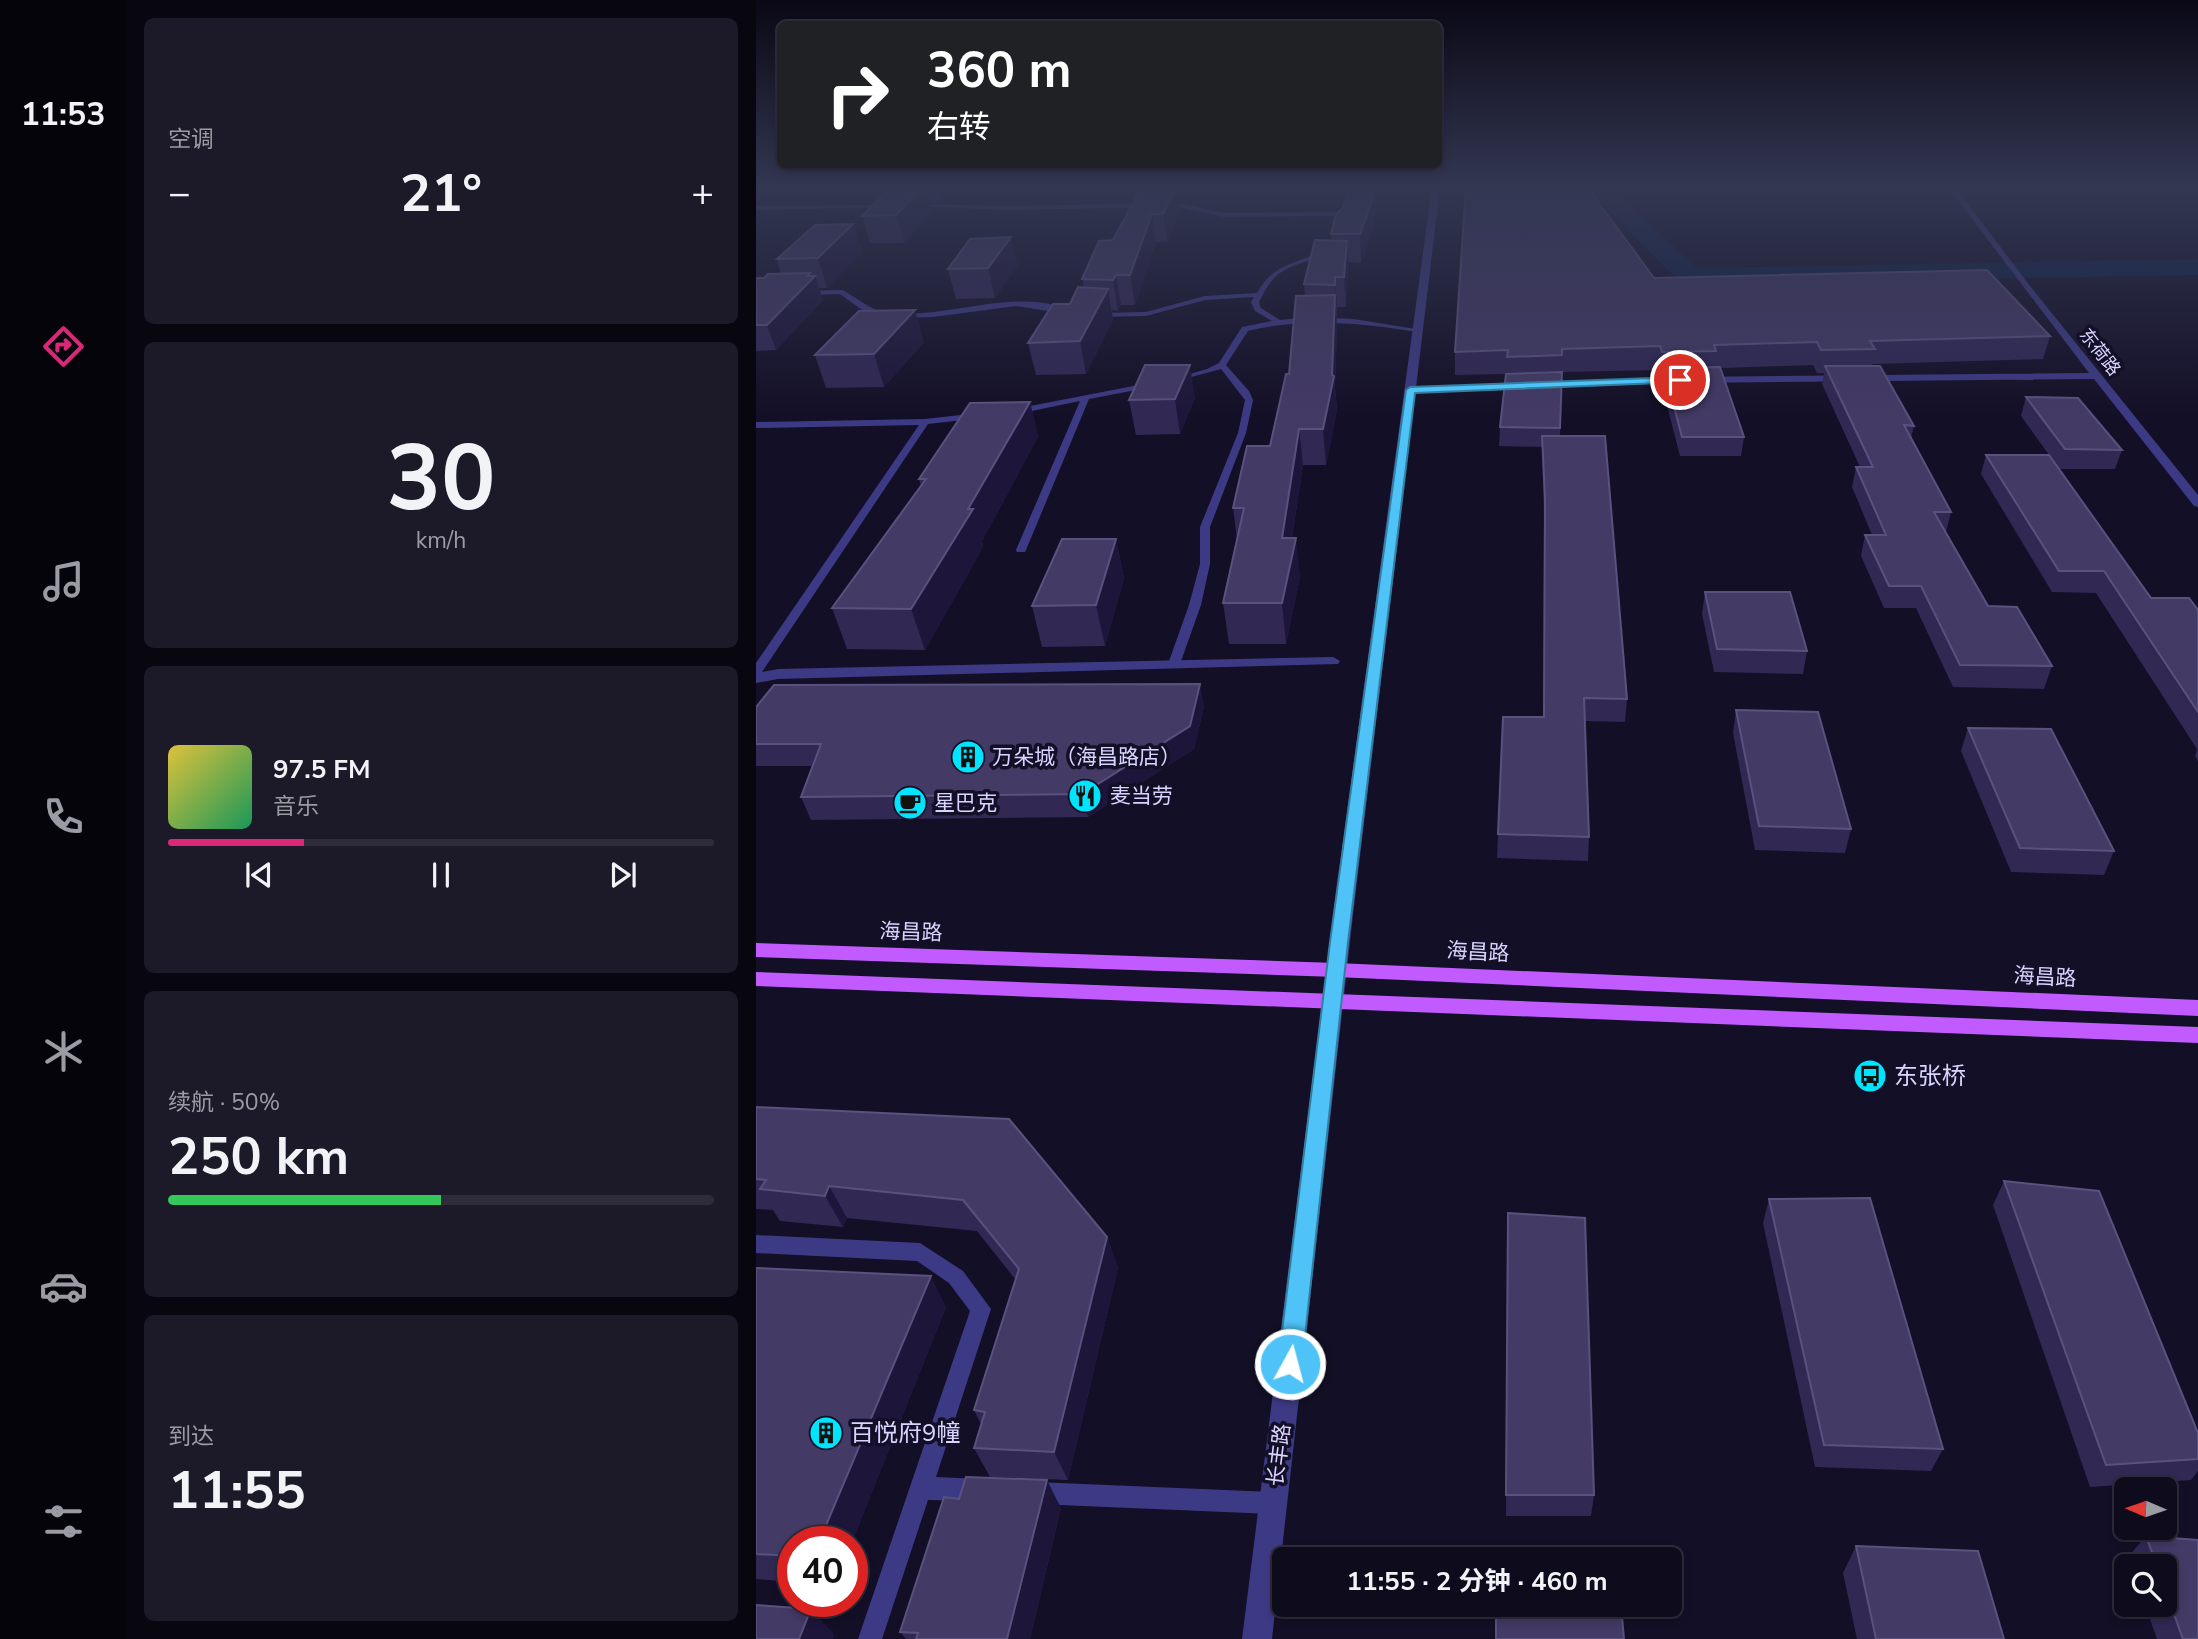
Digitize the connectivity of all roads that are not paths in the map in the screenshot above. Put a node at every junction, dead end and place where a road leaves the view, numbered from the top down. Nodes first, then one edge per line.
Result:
1 (1295, 263) edge
2 (1427, 263) edge
3 (2009, 263) edge
4 (788, 293) edge
5 (1259, 295) junction
6 (1075, 313) edge
7 (1088, 315) edge
8 (1276, 320) junction
9 (1418, 330) junction
10 (1222, 365) junction
11 (2097, 376) junction
12 (1410, 390) junction
13 (1085, 400) junction
14 (1005, 413) edge
15 (992, 414) edge
16 (925, 422) junction
17 (756, 425) edge
18 (2198, 503) edge
19 (1021, 550) dead end
20 (1333, 660) dead end
21 (1174, 664) junction
22 (756, 672) edge
23 (756, 678) edge
24 (756, 950) edge
25 (1336, 970) junction
26 (756, 979) edge
27 (1333, 1000) junction
28 (2198, 1008) edge
29 (2198, 1035) edge
30 (756, 1244) edge
31 (922, 1488) junction
32 (1273, 1503) junction
33 (870, 1639) edge
34 (1257, 1639) edge

1 - 5 lane
2 - 9 street, 长丰路
3 - 11 street, 东荷路
4 - 6 lane
5 - 7 lane
5 - 8 lane
8 - 9 lane
8 - 10 lane
9 - 12 street, 长丰路
10 - 13 lane
10 - 21 lane
11 - 12 street
11 - 18 street, 东荷路
12 - 25 street, 长丰路
13 - 14 lane
13 - 19 lane
15 - 16 lane
16 - 17 lane
16 - 22 lane
20 - 21 street
21 - 23 street
24 - 25 main road, 海昌路
25 - 27 street, 长丰路
25 - 28 main road, 海昌路
26 - 27 main road
27 - 29 main road
27 - 32 street, 长丰路
30 - 31 lane
31 - 32 lane
31 - 33 lane
32 - 34 street, 长丰路

